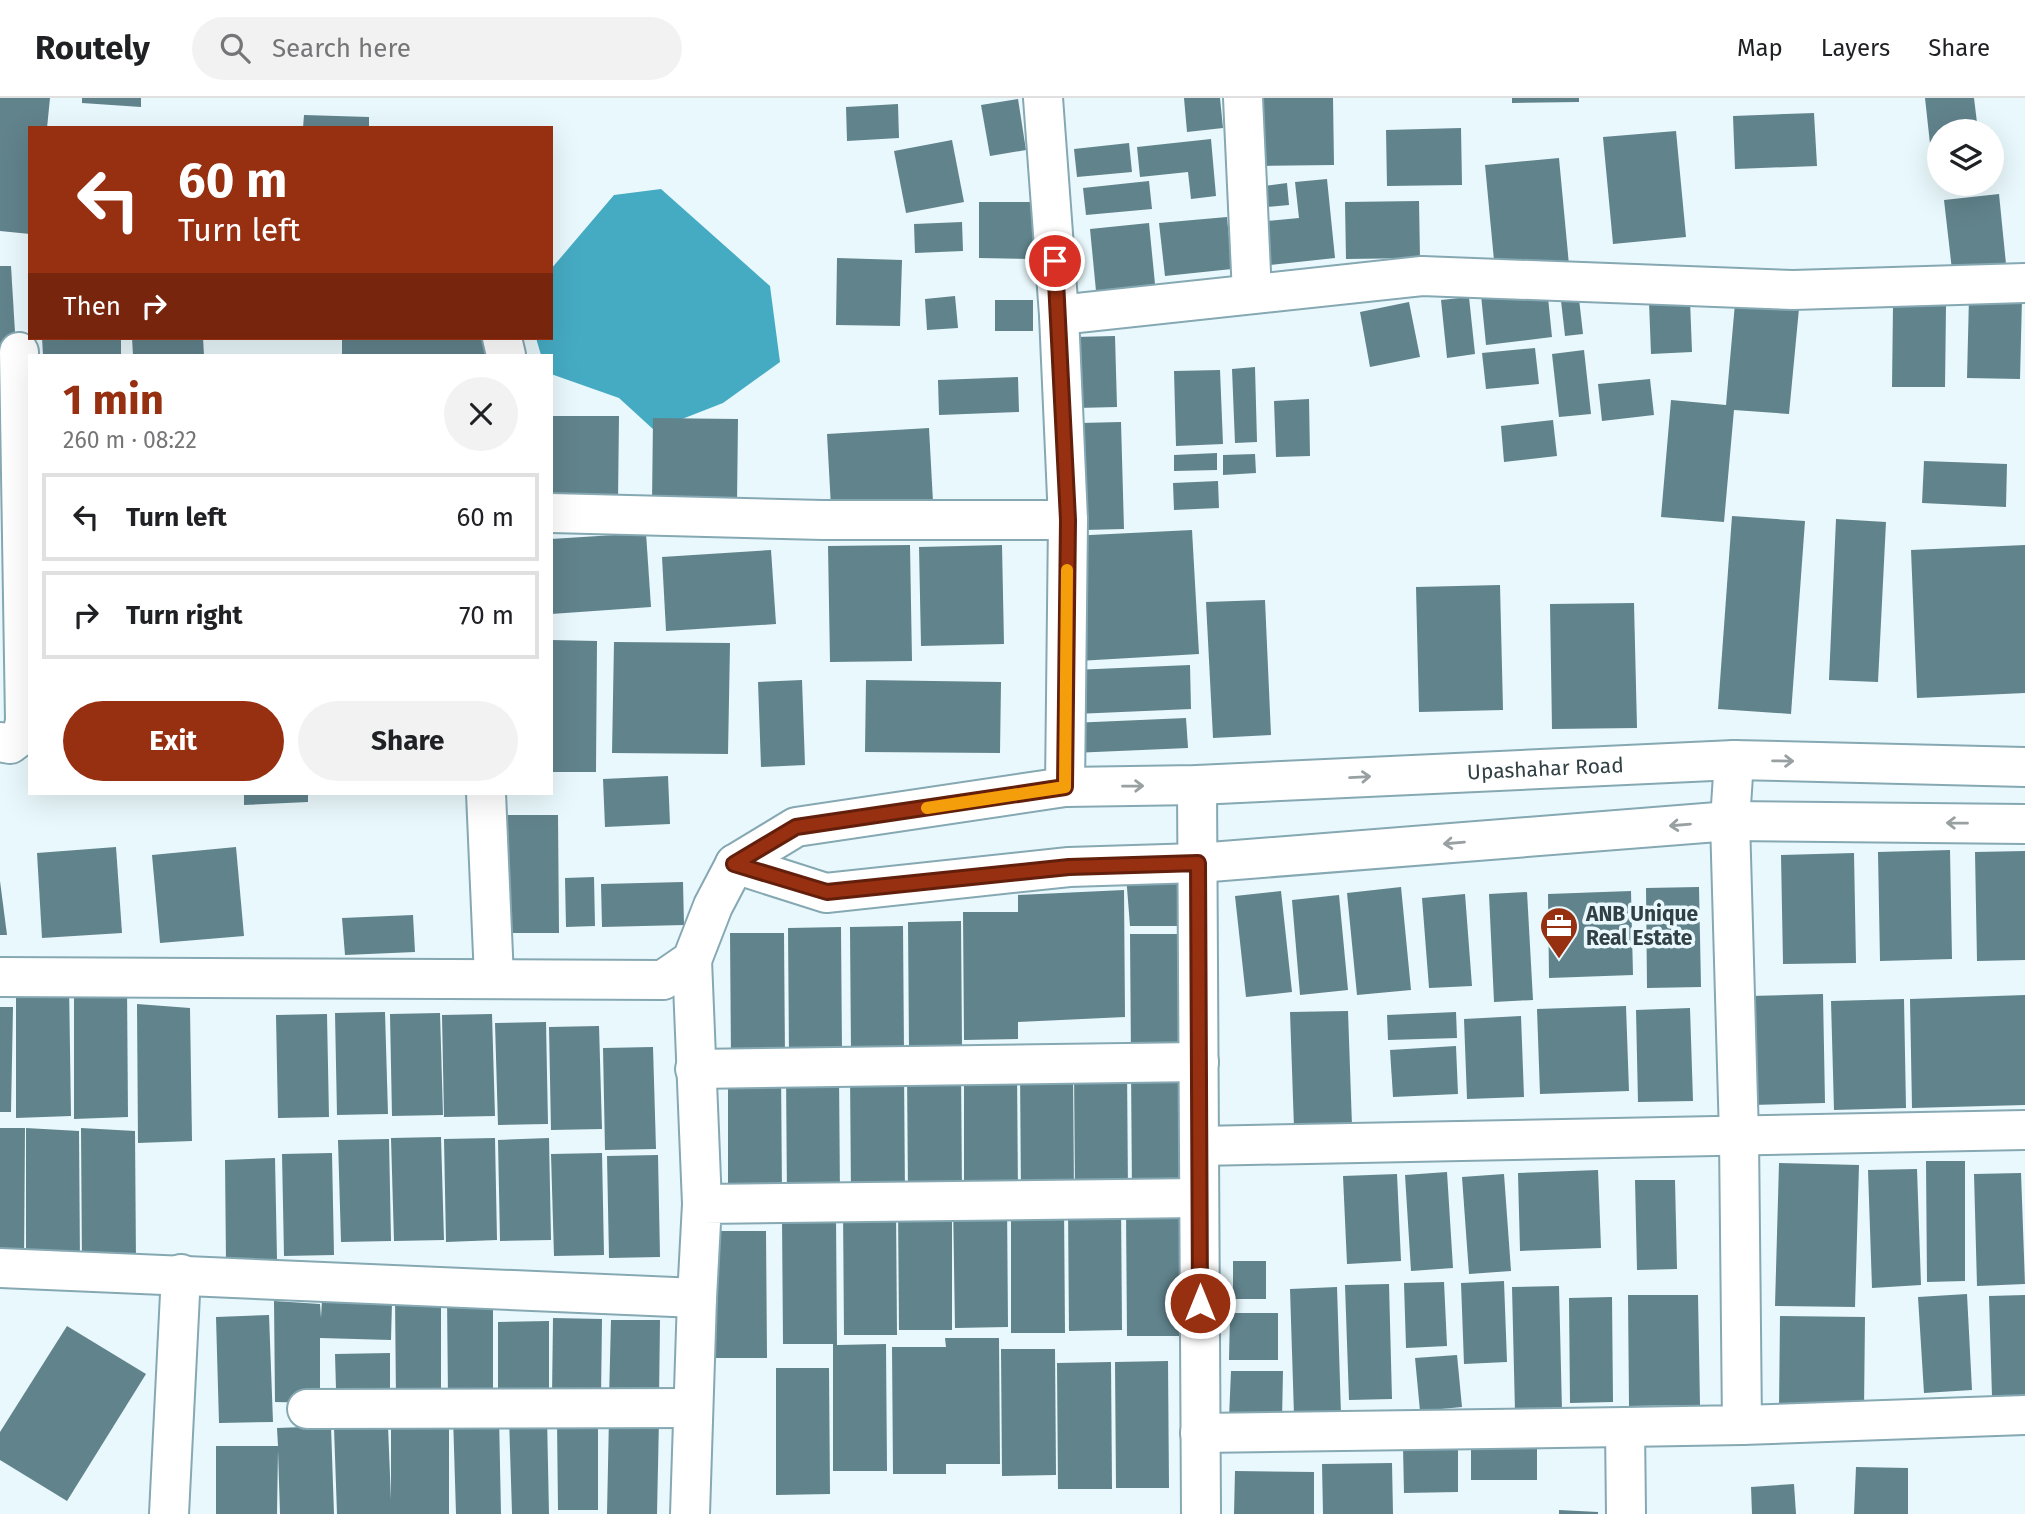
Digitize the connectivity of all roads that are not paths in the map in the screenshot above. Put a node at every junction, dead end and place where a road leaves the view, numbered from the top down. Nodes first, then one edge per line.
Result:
1 (1043, 98) edge
2 (1243, 98) edge
3 (2025, 283) edge
4 (1252, 294) junction
5 (1059, 315) junction
6 (19, 352) dead end
7 (553, 513) edge
8 (1068, 520) junction
9 (0, 742) edge
10 (1734, 760) junction
11 (2025, 767) edge
12 (1197, 785) junction
13 (1065, 787) junction
14 (486, 795) edge
15 (1730, 821) junction
16 (2025, 824) edge
17 (1198, 863) junction
18 (734, 864) junction
19 (692, 960) junction
20 (0, 976) edge
21 (494, 978) junction
22 (1199, 1062) junction
23 (695, 1069) junction
24 (2025, 1130) edge
25 (1739, 1136) junction
26 (1199, 1146) junction
27 (1199, 1198) junction
28 (702, 1205) junction
29 (0, 1268) edge
30 (181, 1274) junction
31 (697, 1298) junction
32 (692, 1408) junction
33 (307, 1409) dead end
34 (2025, 1415) edge
35 (1742, 1425) junction
36 (1625, 1427) junction
37 (1200, 1433) junction
38 (170, 1514) edge
39 (690, 1514) edge
40 (1201, 1514) edge
41 (1626, 1514) edge

1 - 5 street
2 - 4 street
3 - 4 street
4 - 5 street
5 - 8 street
6 - 9 street
7 - 8 street
8 - 13 street
10 -> 11 street, Upashahar Road
12 -> 10 street, Upashahar Road
10 - 15 street
13 -> 12 street, Upashahar Road
12 - 17 street
13 - 18 street, Upashahar Road
14 - 21 street
16 -> 15 street
15 -> 17 street
15 - 25 street
17 - 18 street
17 - 22 street
18 - 19 street
19 - 21 street
19 - 23 street
20 - 21 street
22 - 23 street
22 - 26 street
23 - 28 street
24 - 25 street
25 - 26 street
25 - 35 street
26 - 27 street
27 - 28 street
27 - 37 street
28 - 31 street
29 - 30 street
30 - 31 street
30 - 38 street
31 - 32 street
32 - 33 street
32 - 39 street
34 - 35 street
35 - 36 street
36 - 37 street
36 - 41 street
37 - 40 street

